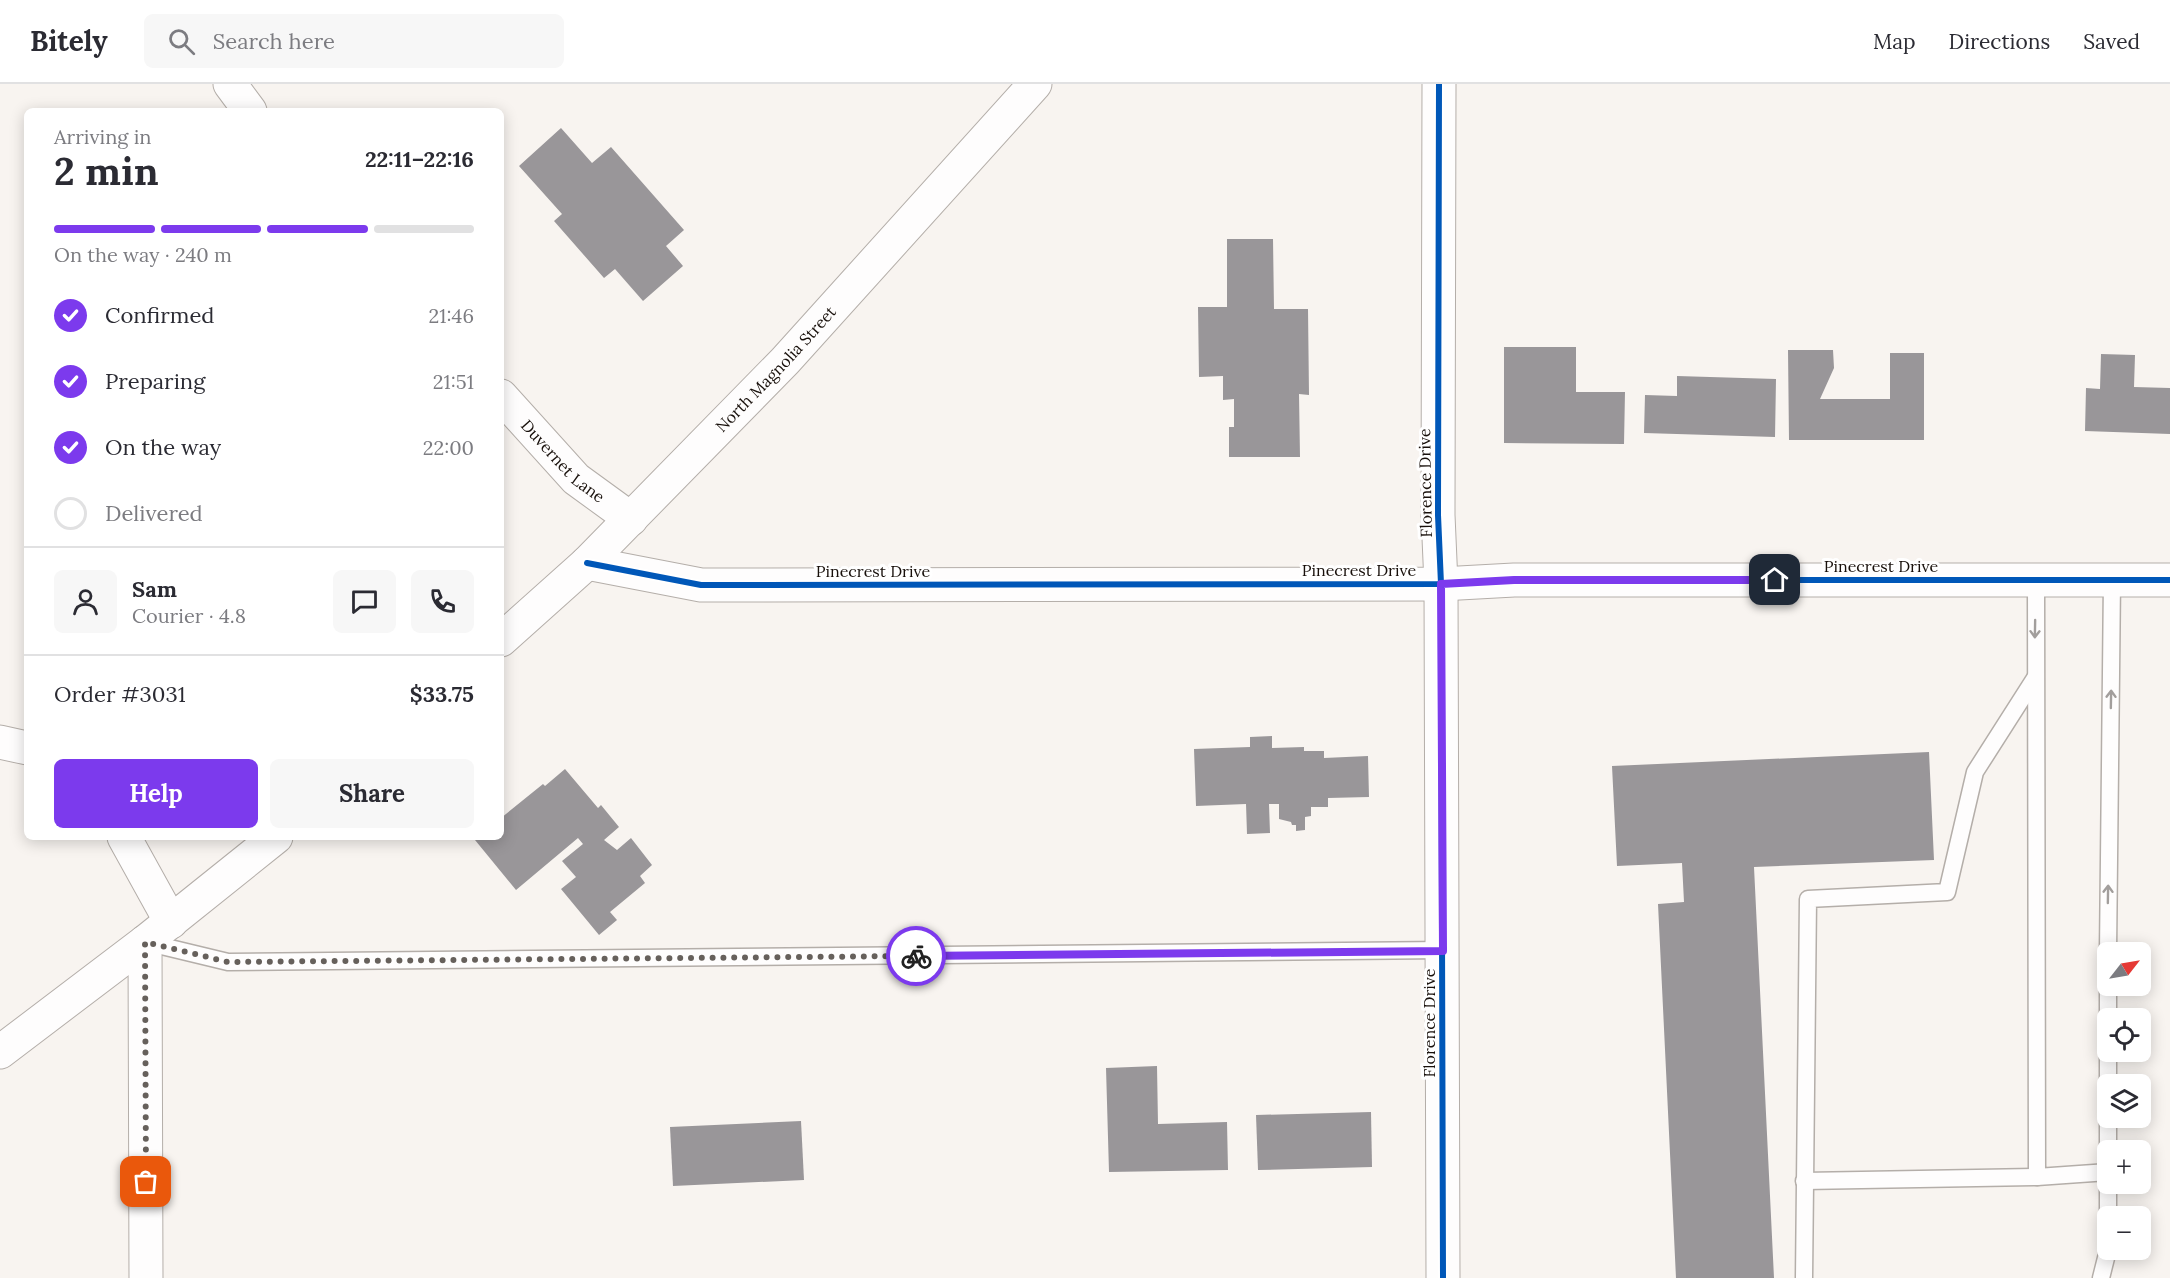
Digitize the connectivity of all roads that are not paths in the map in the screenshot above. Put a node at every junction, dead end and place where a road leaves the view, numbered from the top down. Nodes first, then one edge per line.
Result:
1 (230, 84) edge
2 (1035, 84) edge
3 (1439, 84) edge
4 (248, 108) edge
5 (504, 399) edge
6 (632, 519) junction
7 (587, 563) junction
8 (2036, 580) junction
9 (2112, 580) junction
10 (2170, 580) edge
11 (1441, 584) junction
12 (504, 637) edge
13 (2035, 678) junction
14 (0, 742) edge
15 (24, 747) edge
16 (126, 840) edge
17 (272, 840) edge
18 (171, 922) junction
19 (145, 942) junction
20 (2108, 942) edge
21 (1443, 951) junction
22 (0, 1052) edge
23 (2097, 1173) edge
24 (2037, 1177) junction
25 (1804, 1181) junction
26 (2106, 1260) edge
27 (146, 1278) edge
28 (1443, 1278) edge
29 (1804, 1278) edge
30 (2101, 1278) edge

1 - 4 street
2 - 6 street, North Magnolia Street
3 - 11 street, Florence Drive
5 - 6 street, Duvernet Lane
6 - 7 street, North Magnolia Street
7 - 11 street, Pinecrest Drive
7 - 12 street, North Magnolia Street
8 - 9 street, Pinecrest Drive
8 - 11 street, Pinecrest Drive
8 -> 13 lane
9 - 10 street, Pinecrest Drive
20 -> 9 lane
11 - 21 street, Florence Drive
13 - 24 lane
13 - 25 lane
14 - 15 street
16 - 18 street
17 - 18 street
18 - 19 street
19 - 21 lane
19 - 22 street
19 - 27 street
21 - 28 street, Florence Drive
23 - 24 lane
24 - 25 lane
25 - 29 lane
26 - 30 lane

